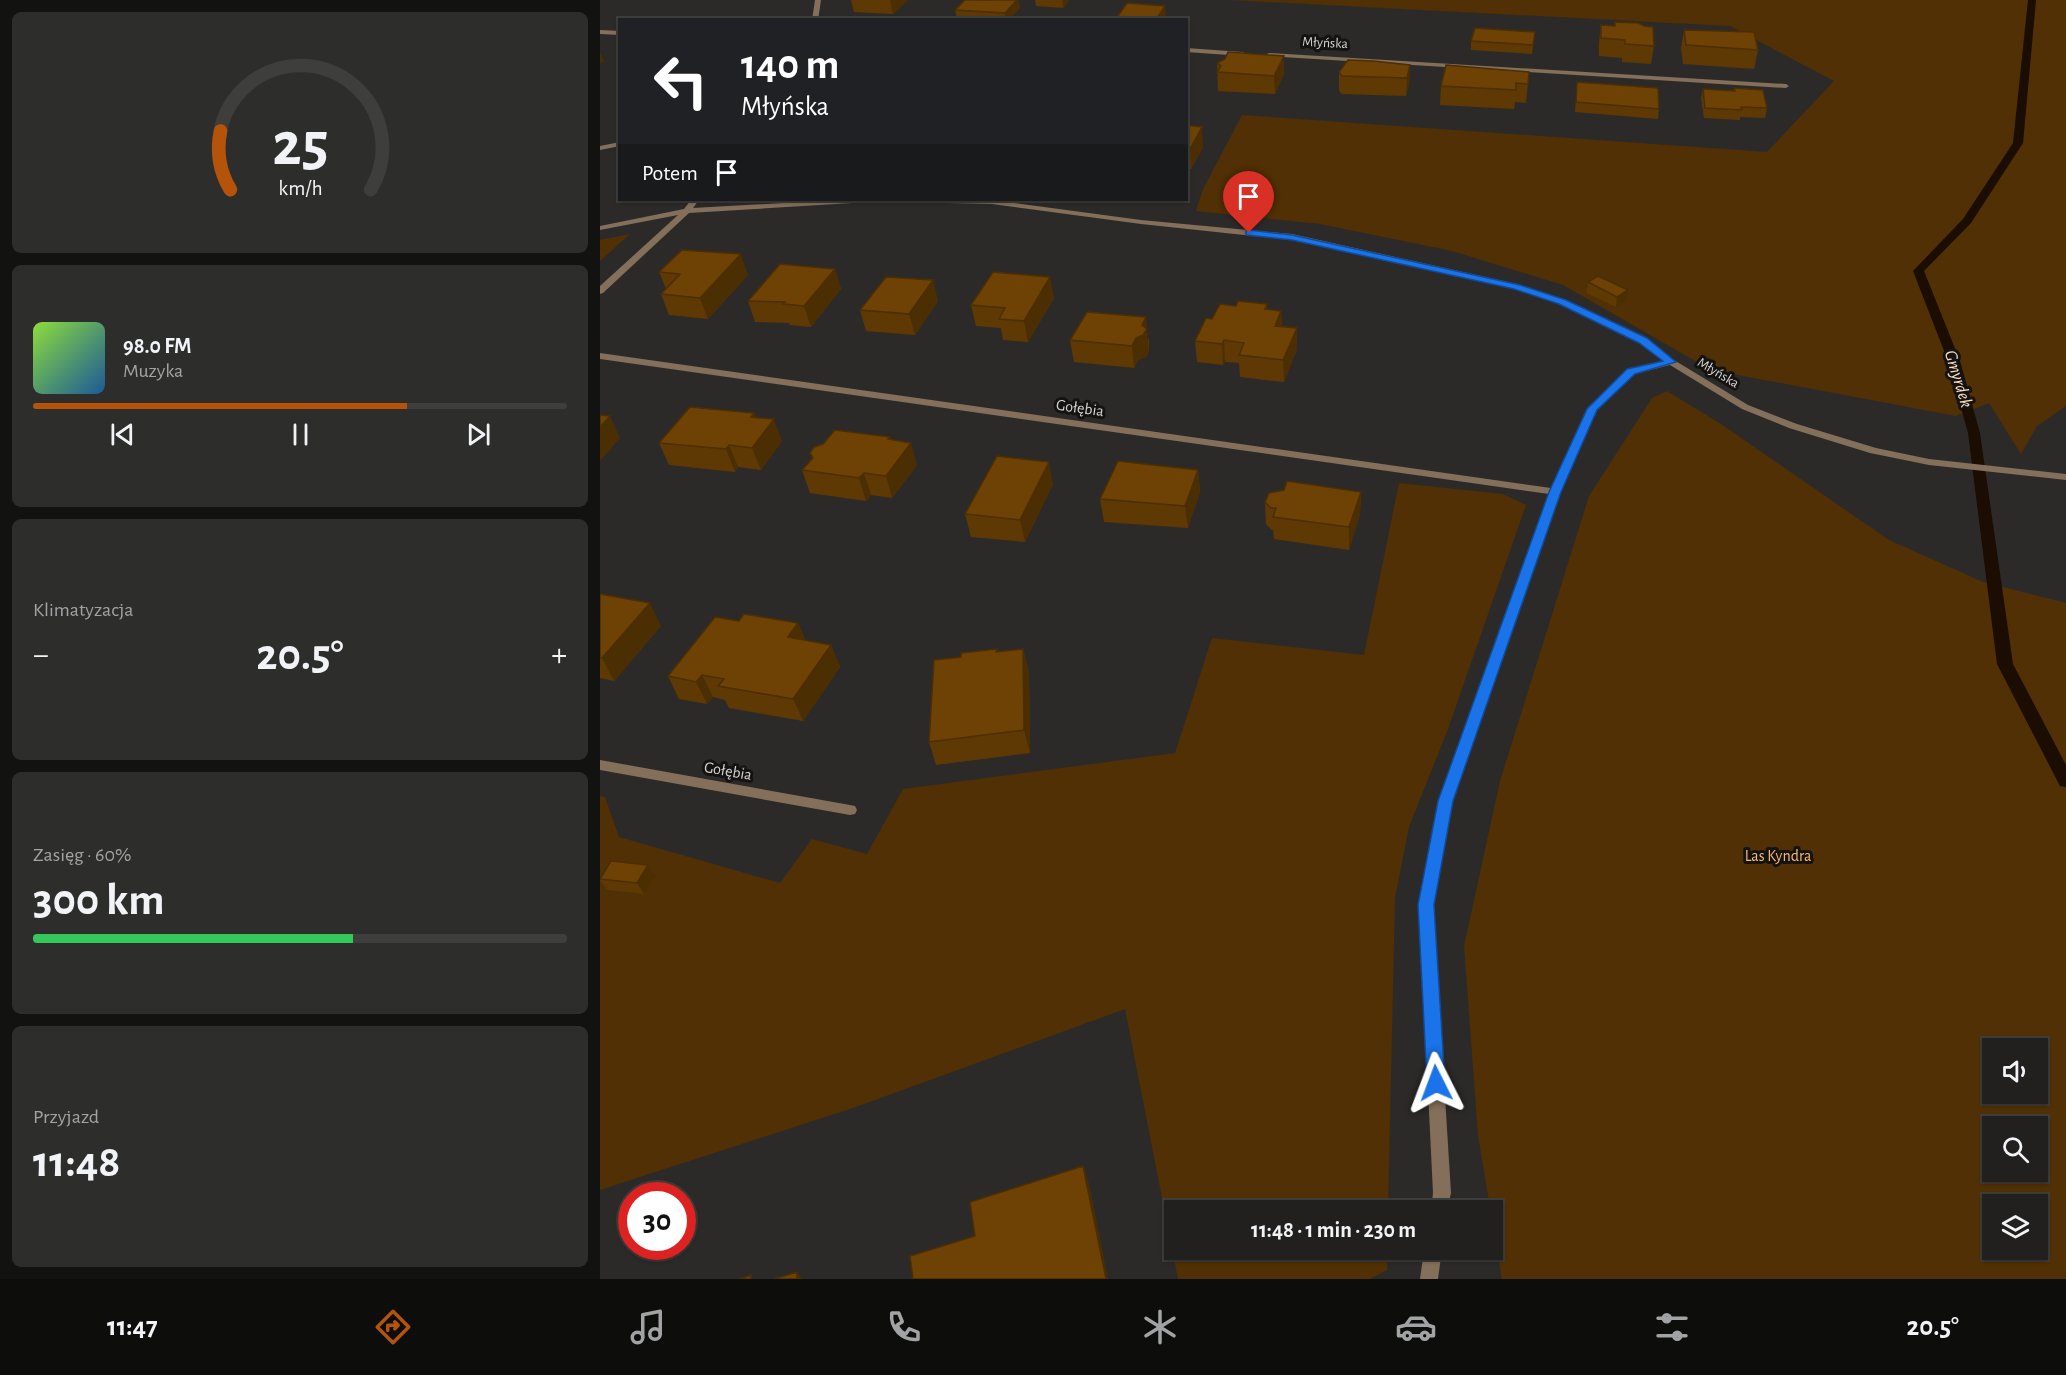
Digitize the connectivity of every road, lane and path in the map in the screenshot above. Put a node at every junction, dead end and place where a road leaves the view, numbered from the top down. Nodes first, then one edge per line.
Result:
1 (818, 0) edge
2 (815, 18) edge
3 (600, 32) edge
4 (618, 33) edge
5 (1188, 50) edge
6 (1786, 86) dead end
7 (618, 144) edge
8 (600, 148) edge
9 (694, 201) edge
10 (851, 201) edge
11 (948, 201) edge
12 (687, 210) junction
13 (600, 228) edge
14 (600, 291) edge
15 (600, 356) edge
16 (1671, 362) junction
17 (2066, 477) edge
18 (1555, 492) junction
19 (600, 765) edge
20 (849, 810) dead end
21 (1441, 1200) edge
22 (1432, 1260) edge
23 (1429, 1279) edge

1 - 2 street
3 - 4 street
5 - 6 street, Młyńska
7 - 8 street
9 - 12 street
10 - 12 street
11 - 16 street, Młyńska
12 - 13 street
12 - 14 street
15 - 18 street, Gołębia
16 - 17 street, Młyńska
16 - 18 street
18 - 21 street
19 - 20 street, Gołębia
22 - 23 street

